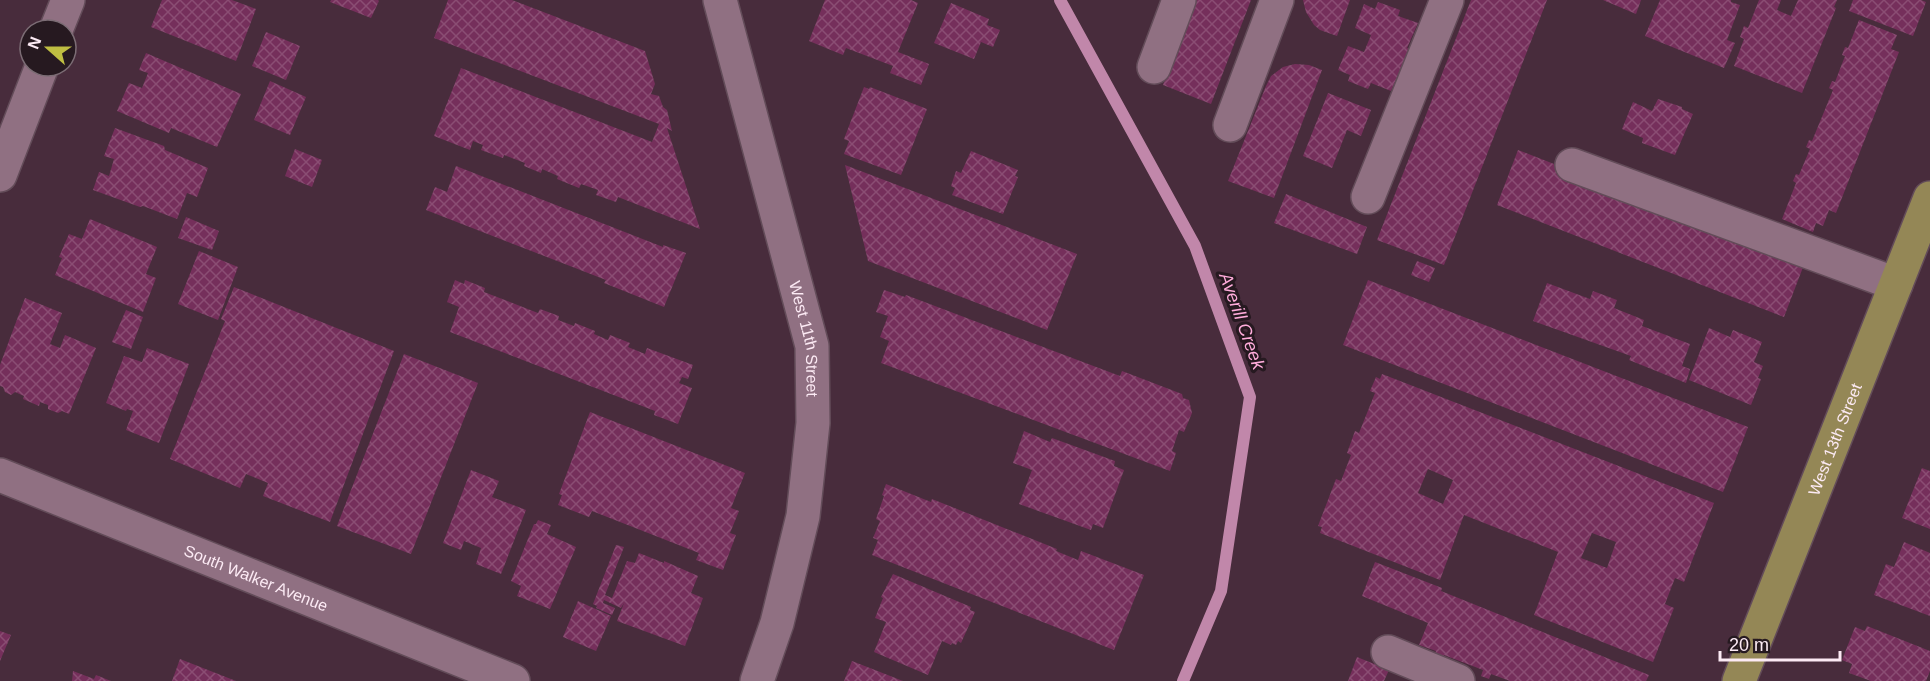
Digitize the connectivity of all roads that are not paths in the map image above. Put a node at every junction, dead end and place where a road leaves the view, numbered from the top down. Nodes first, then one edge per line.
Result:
1 (68, 0) edge
2 (720, 0) edge
3 (1179, 0) edge
4 (1277, 0) edge
5 (1447, 0) edge
6 (61, 18) edge
7 (1154, 67) dead end
8 (36, 78) edge
9 (1230, 125) dead end
10 (7, 137) edge
11 (1572, 165) dead end
12 (0, 175) edge
13 (1368, 197) dead end
14 (1930, 198) edge
15 (1922, 240) edge
16 (1896, 284) junction
17 (0, 475) edge
18 (1388, 652) dead end
19 (513, 681) edge
20 (757, 681) edge
21 (1458, 681) edge
22 (1739, 681) edge

1 - 6 street
2 - 20 street, West 11th Street
3 - 7 street
4 - 9 street
5 - 13 street
8 - 10 street
10 - 12 street
11 - 16 street
14 - 15 main road, West 13th Street
15 - 16 main road, West 13th Street
16 - 22 main road, West 13th Street
17 - 19 street, South Walker Avenue
18 - 21 street

